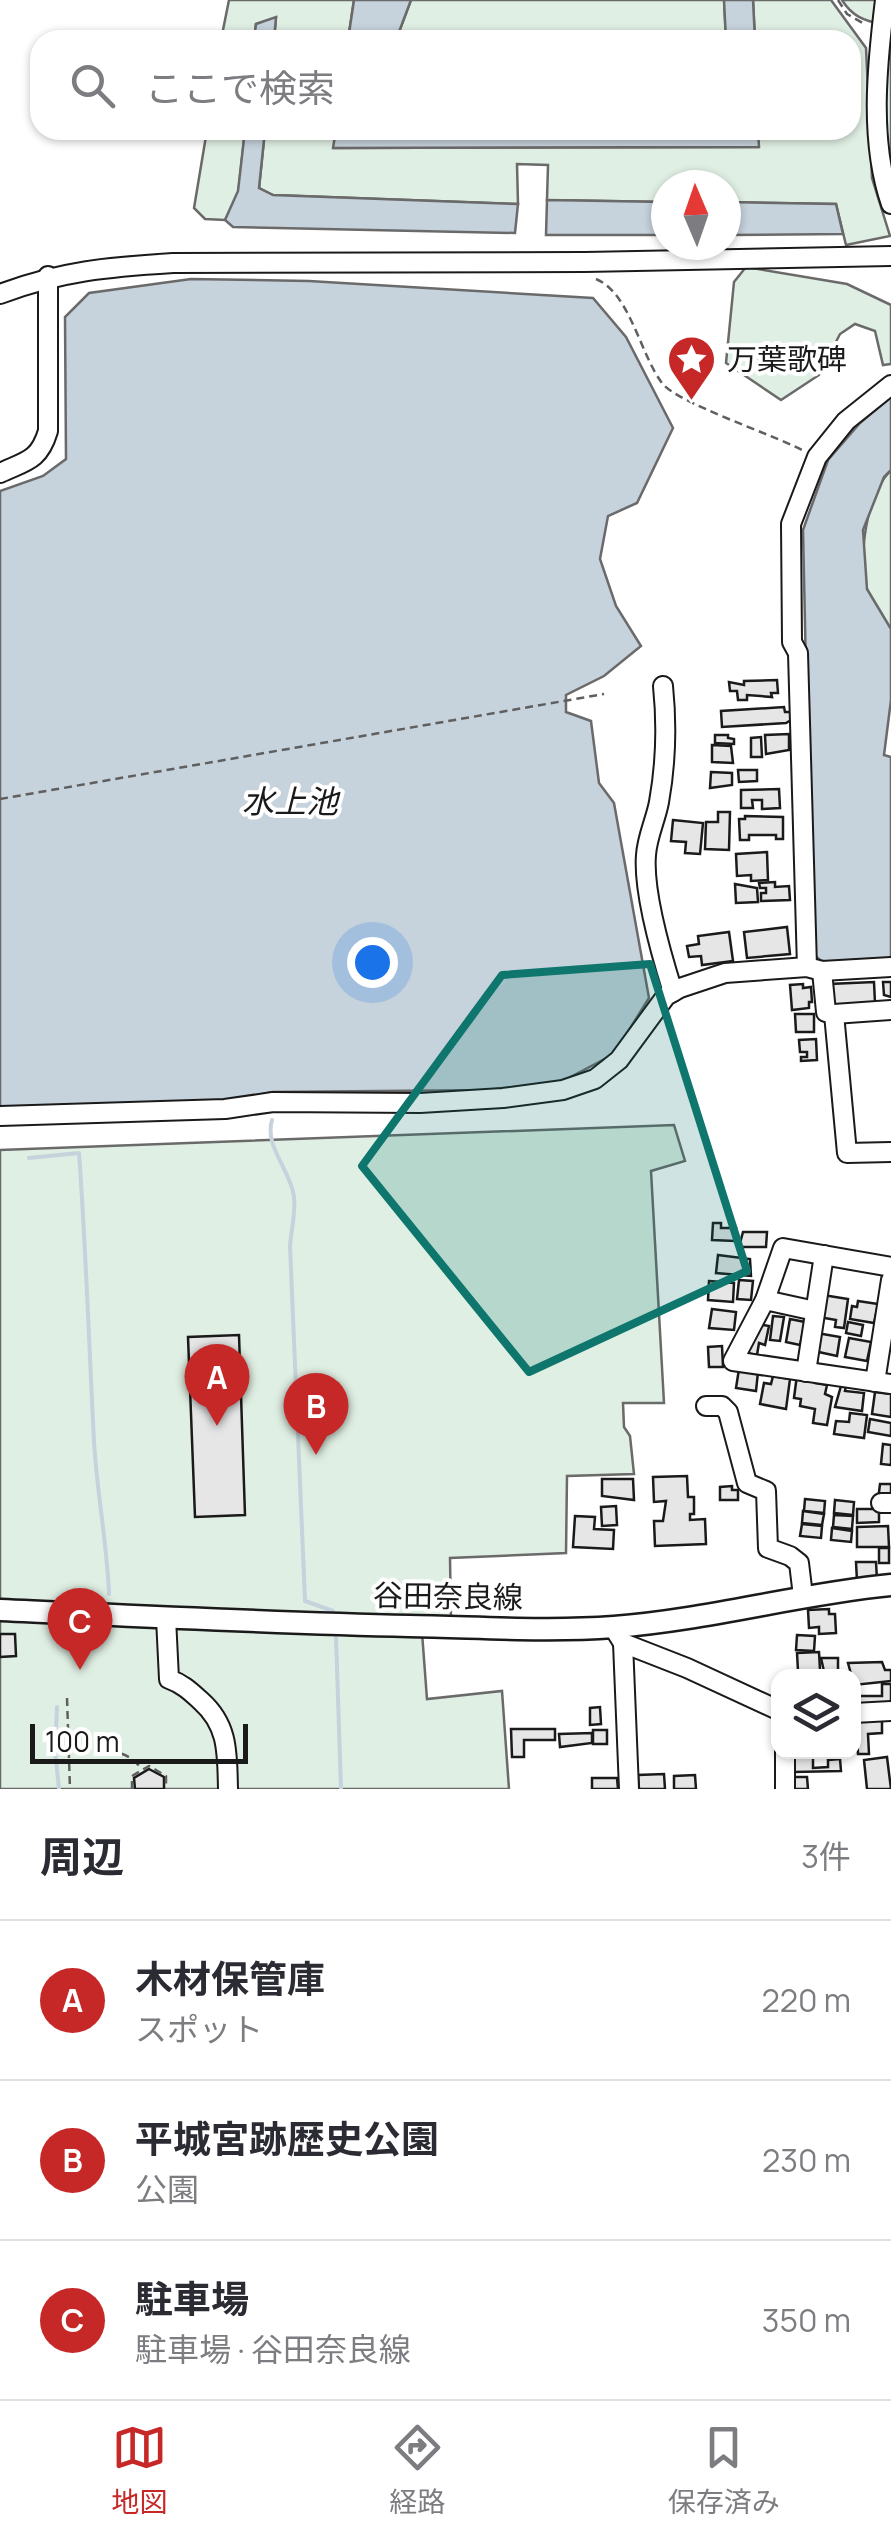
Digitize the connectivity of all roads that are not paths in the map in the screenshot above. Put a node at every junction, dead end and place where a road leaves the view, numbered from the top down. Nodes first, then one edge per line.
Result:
1 (885, 0) edge
2 (891, 204) edge
3 (891, 256) edge
4 (48, 276) junction
5 (0, 294) edge
6 (891, 385) edge
7 (0, 473) edge
8 (664, 686) dead end
9 (891, 967) edge
10 (814, 969) junction
11 (673, 992) junction
12 (891, 1010) edge
13 (834, 1014) junction
14 (0, 1116) edge
15 (891, 1152) edge
16 (824, 1255) junction
17 (891, 1267) edge
18 (891, 1280) edge
19 (765, 1300) junction
20 (815, 1311) junction
21 (806, 1372) junction
22 (883, 1383) edge
23 (706, 1406) dead end
24 (891, 1585) edge
25 (802, 1596) junction
26 (0, 1610) edge
27 (166, 1618) junction
28 (619, 1640) junction
29 (771, 1707) edge
30 (891, 1711) edge
31 (861, 1713) edge
32 (785, 1759) edge
33 (228, 1789) edge
34 (629, 1789) edge
35 (785, 1789) edge

1 - 2 street
3 - 4 street
4 - 5 street
4 - 7 street
6 - 10 street
8 - 11 street
9 - 10 street
10 - 11 street
10 - 13 street
11 - 14 street
12 - 13 street
13 - 15 street
16 - 17 street
16 - 19 street
16 - 20 street
18 - 22 street
19 - 20 street
19 - 21 street
20 - 21 street
21 - 22 street
23 - 25 street
24 - 25 main road, 谷田奈良線
25 - 28 main road, 谷田奈良線
26 - 27 main road, 谷田奈良線
27 - 28 main road, 谷田奈良線
27 - 33 street
28 - 29 street
28 - 34 street
30 - 31 street
32 - 35 street

